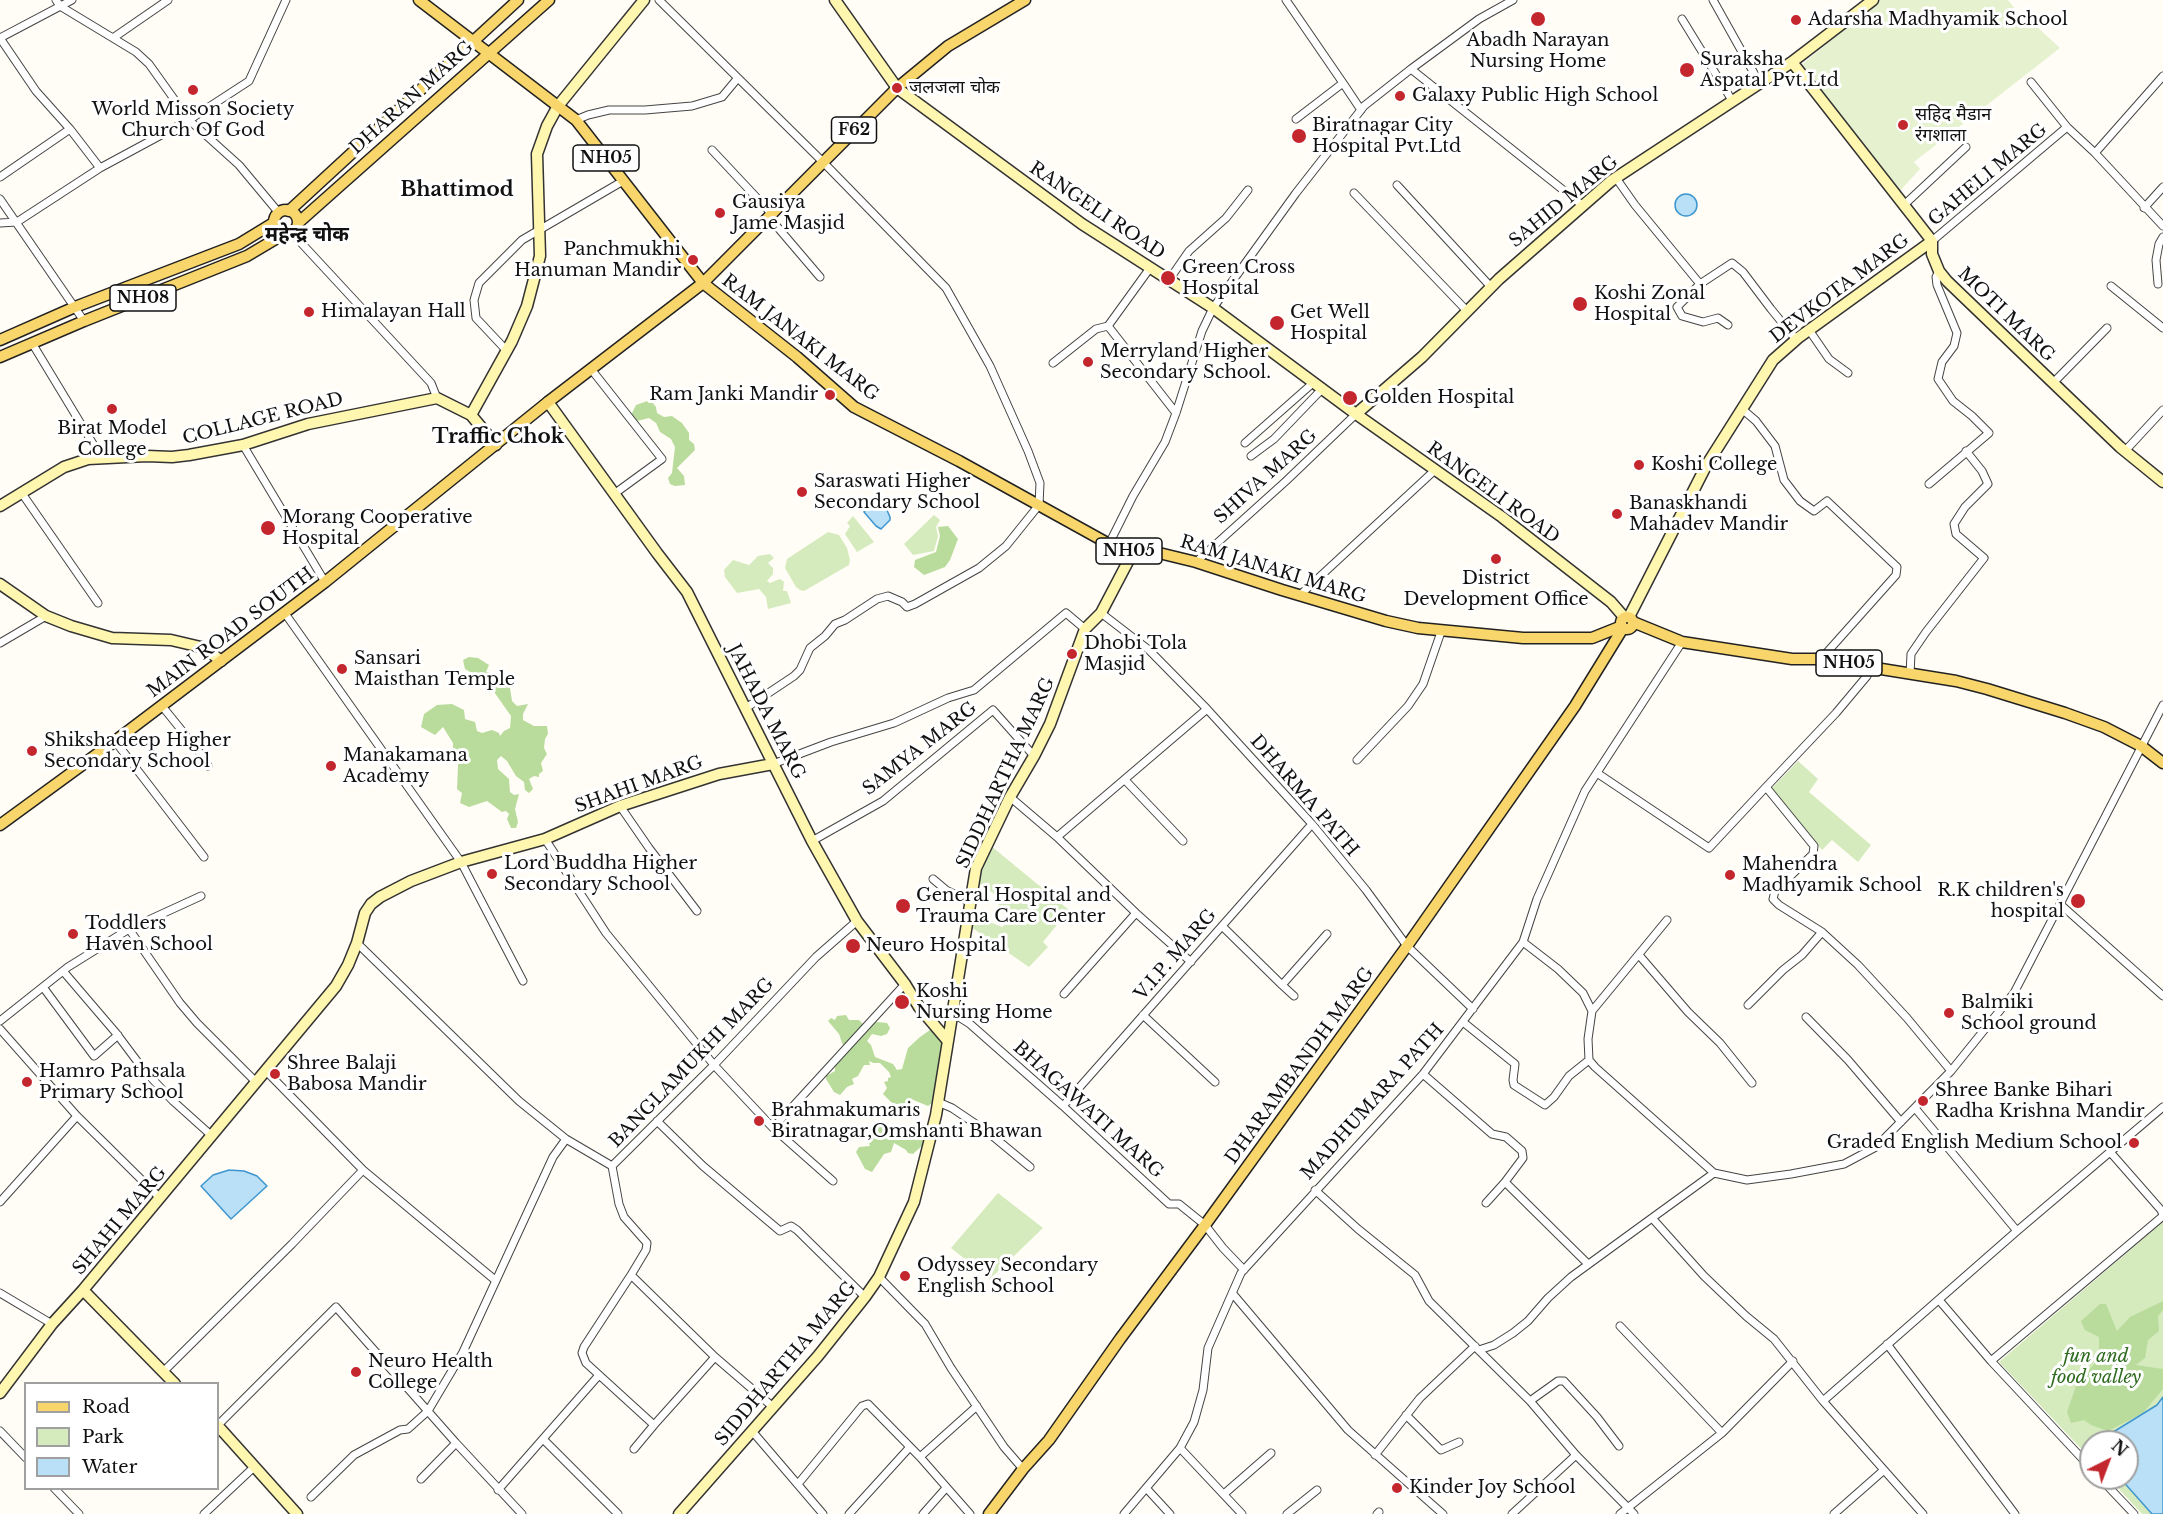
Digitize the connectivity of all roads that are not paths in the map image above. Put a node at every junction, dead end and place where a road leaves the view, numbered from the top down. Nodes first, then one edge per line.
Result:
1 (72, 0) edge
2 (168, 0) edge
3 (286, 0) edge
4 (419, 0) edge
5 (549, 0) edge
6 (644, 0) edge
7 (659, 0) edge
8 (835, 0) edge
9 (1024, 0) edge
10 (1287, 0) edge
11 (1513, 0) edge
12 (1713, 0) edge
13 (1874, 0) edge
14 (516, 1) edge
15 (58, 3) edge
16 (1682, 19) dead end
17 (0, 38) edge
18 (113, 38) junction
19 (475, 41) junction
20 (489, 52) junction
21 (1792, 62) junction
22 (1411, 69) junction
23 (2163, 76) edge
24 (738, 79) junction
25 (2031, 82) dead end
26 (1343, 83) junction
27 (1760, 84) junction
28 (897, 88) junction
29 (1732, 102) junction
30 (558, 106) junction
31 (1361, 110) junction
32 (1296, 119) dead end
33 (189, 120) junction
34 (576, 120) junction
35 (2067, 127) junction
36 (70, 129) junction
37 (1966, 147) dead end
38 (712, 150) dead end
39 (2095, 153) junction
40 (822, 162) junction
41 (100, 168) junction
42 (0, 177) edge
43 (1616, 178) junction
44 (623, 181) junction
45 (1397, 185) dead end
46 (2163, 187) edge
47 (1248, 190) dead end
48 (1353, 193) dead end
49 (0, 199) edge
50 (1582, 205) junction
51 (1904, 205) junction
52 (2144, 208) junction
53 (770, 214) junction
54 (281, 215) junction
55 (17, 222) junction
56 (0, 223) edge
57 (298, 223) junction
58 (2163, 226) edge
59 (540, 229) junction
60 (288, 233) junction
61 (2163, 237) edge
62 (1932, 241) junction
63 (1150, 268) junction
64 (1939, 271) junction
65 (820, 277) dead end
66 (1169, 280) junction
67 (703, 283) junction
68 (1700, 284) junction
69 (2158, 284) dead end
70 (2111, 286) dead end
71 (1491, 287) junction
72 (75, 307) junction
73 (1213, 308) junction
74 (1467, 311) junction
75 (84, 321) junction
76 (1728, 325) dead end
77 (1108, 326) junction
78 (2107, 328) dead end
79 (2163, 328) edge
80 (1809, 330) junction
81 (1798, 338) junction
82 (0, 340) edge
83 (32, 343) junction
84 (507, 351) junction
85 (0, 357) edge
86 (1053, 363) dead end
87 (591, 369) junction
88 (1848, 373) dead end
89 (2053, 383) junction
90 (1318, 386) junction
91 (437, 398) junction
92 (548, 402) junction
93 (1742, 409) junction
94 (2163, 410) edge
95 (1176, 413) junction
96 (1356, 414) junction
97 (471, 415) junction
98 (1260, 430) junction
99 (1271, 441) junction
100 (1245, 443) dead end
101 (243, 445) junction
102 (496, 445) junction
103 (1966, 451) junction
104 (2125, 451) junction
105 (1251, 456) dead end
106 (102, 457) junction
107 (1435, 470) junction
108 (2163, 482) edge
109 (1929, 484) dead end
110 (21, 492) junction
111 (614, 494) junction
112 (1039, 505) junction
113 (0, 506) edge
114 (1109, 544) junction
115 (1133, 552) junction
116 (1196, 562) junction
117 (325, 582) junction
118 (0, 584) edge
119 (1300, 595) junction
120 (98, 603) dead end
121 (284, 612) junction
122 (1101, 613) junction
123 (46, 616) junction
124 (1626, 622) junction
125 (1085, 629) junction
126 (1441, 632) junction
127 (1682, 642) junction
128 (0, 643) edge
129 (1821, 659) junction
130 (221, 661) junction
131 (1871, 667) junction
132 (1910, 674) junction
133 (2163, 705) edge
134 (162, 706) junction
135 (746, 708) junction
136 (1207, 709) junction
137 (116, 741) junction
138 (2141, 746) junction
139 (1034, 756) junction
140 (1357, 760) dead end
141 (2163, 763) edge
142 (773, 764) junction
143 (208, 766) dead end
144 (1597, 772) junction
145 (1125, 780) junction
146 (1767, 787) junction
147 (1010, 797) junction
148 (620, 806) junction
149 (1312, 824) junction
150 (0, 825) edge
151 (1057, 837) junction
152 (545, 839) junction
153 (1183, 841) dead end
154 (812, 842) junction
155 (204, 857) dead end
156 (460, 862) junction
157 (933, 879) dead end
158 (201, 896) dead end
159 (970, 902) junction
160 (2061, 904) junction
161 (697, 911) dead end
162 (1136, 913) junction
163 (1667, 920) dead end
164 (857, 921) junction
165 (1222, 926) junction
166 (129, 929) junction
167 (1822, 932) junction
168 (1327, 934) dead end
169 (1523, 942) junction
170 (357, 943) junction
171 (1407, 946) junction
172 (1639, 955) junction
173 (1191, 962) junction
174 (63, 971) junction
175 (523, 981) dead end
176 (905, 984) junction
177 (1282, 985) junction
178 (43, 987) junction
179 (1064, 994) dead end
180 (1294, 996) dead end
181 (2163, 996) edge
182 (1748, 1005) dead end
183 (1473, 1009) junction
184 (1592, 1011) junction
185 (951, 1012) junction
186 (1143, 1015) junction
187 (1806, 1017) dead end
188 (0, 1021) edge
189 (1463, 1022) junction
190 (0, 1029) edge
191 (118, 1035) junction
192 (947, 1040) junction
193 (1589, 1060) junction
194 (714, 1065) junction
195 (265, 1070) junction
196 (1951, 1071) junction
197 (1423, 1074) junction
198 (256, 1082) junction
199 (1215, 1082) dead end
200 (1752, 1083) dead end
201 (938, 1102) junction
202 (1063, 1106) junction
203 (2163, 1107) edge
204 (1915, 1108) junction
205 (77, 1116) junction
206 (657, 1121) junction
207 (1901, 1122) junction
208 (773, 1128) junction
209 (212, 1136) junction
210 (566, 1139) junction
211 (2111, 1153) junction
212 (612, 1166) junction
213 (1030, 1167) dead end
214 (363, 1170) junction
215 (1714, 1173) junction
216 (833, 1181) dead end
217 (1505, 1182) junction
218 (1315, 1190) junction
219 (160, 1198) junction
220 (0, 1202) edge
221 (1486, 1203) dead end
222 (2163, 1216) edge
223 (1652, 1218) junction
224 (1205, 1225) junction
225 (2018, 1231) junction
226 (1588, 1264) junction
227 (1244, 1270) junction
228 (631, 1275) junction
229 (879, 1276) junction
230 (495, 1281) junction
231 (83, 1290) junction
232 (0, 1293) edge
233 (1233, 1294) junction
234 (865, 1297) junction
235 (1939, 1300) junction
236 (52, 1324) junction
237 (1620, 1326) dead end
238 (1887, 1344) junction
239 (1477, 1348) junction
240 (715, 1357) junction
241 (1793, 1361) junction
242 (1991, 1361) junction
243 (163, 1372) junction
244 (599, 1375) junction
245 (174, 1382) edge
246 (0, 1393) edge
247 (1530, 1401) junction
248 (1823, 1401) junction
249 (977, 1406) junction
250 (773, 1407) junction
251 (428, 1411) junction
252 (1407, 1415) junction
253 (219, 1425) edge
254 (654, 1425) junction
255 (219, 1427) edge
256 (0, 1431) edge
257 (752, 1431) junction
258 (1722, 1433) junction
259 (543, 1439) junction
260 (1459, 1442) dead end
261 (456, 1443) junction
262 (1619, 1446) dead end
263 (909, 1448) junction
264 (633, 1449) dead end
265 (1180, 1449) junction
266 (1271, 1453) dead end
267 (1375, 1455) junction
268 (1576, 1455) junction
269 (2079, 1455) edge
270 (24, 1456) edge
271 (920, 1457) junction
272 (253, 1468) junction
273 (1023, 1469) junction
274 (1884, 1470) junction
275 (421, 1479) dead end
276 (798, 1484) junction
277 (946, 1488) junction
278 (1147, 1489) junction
279 (56, 1490) edge
280 (498, 1490) junction
281 (1317, 1490) dead end
282 (2111, 1490) edge
283 (1224, 1494) junction
284 (311, 1497) dead end
285 (1628, 1507) junction
286 (79, 1514) edge
287 (204, 1514) edge
288 (297, 1514) edge
289 (522, 1514) edge
290 (618, 1514) edge
291 (679, 1514) edge
292 (823, 1514) edge
293 (849, 1514) edge
294 (923, 1514) edge
295 (970, 1514) edge
296 (989, 1514) edge
297 (1124, 1514) edge
298 (1170, 1514) edge
299 (1242, 1514) edge
300 (1287, 1514) edge
301 (1443, 1514) edge
302 (1512, 1514) edge
303 (1620, 1514) edge
304 (1634, 1514) edge
305 (1834, 1514) edge
306 (1923, 1514) edge
307 (2015, 1514) edge
308 (2134, 1514) edge

1 - 15 street
2 - 18 street
3 - 33 street
4 - 19 main road
5 - 20 main road, DHARAN MARG
6 - 30 street
7 - 24 street
8 - 28 street, RANGELI ROAD
9 - 28 main road, F62
10 - 26 street
11 - 22 street
12 - 27 street
13 - 21 street, SAHID MARG
14 - 19 main road, DHARAN MARG
15 - 17 street
15 - 18 street
16 - 29 street
17 - 36 street
18 - 33 street
19 - 20 main road
19 - 54 main road, DHARAN MARG / NH08
20 - 30 main road, NH05
20 - 57 main road, DHARAN MARG
21 - 27 street, SAHID MARG
21 - 51 street, MOTI MARG
22 - 31 street
22 - 50 street
23 - 39 street
24 - 34 street
24 - 40 street
25 - 35 street
26 - 31 street
26 - 32 street
27 - 29 street, SAHID MARG
28 - 40 main road, F62
28 - 63 street, RANGELI ROAD
29 - 43 street, SAHID MARG
30 - 34 main road, NH05
30 - 59 street
31 - 73 street
33 - 41 street
33 - 54 street
34 - 44 main road, NH05
35 - 39 street, GAHELI MARG
35 - 62 street, GAHELI MARG
36 - 41 street
36 - 42 street
37 - 51 street
38 - 53 street
39 - 52 street, GAHELI MARG
40 - 53 main road, F62
40 - 112 street
41 - 55 street
43 - 50 street, SAHID MARG
43 - 68 street
44 - 59 street
44 - 67 main road, NH05
45 - 71 street
46 - 52 street
47 - 66 street
48 - 74 street
49 - 55 street
50 - 71 street, SAHID MARG
51 - 62 street, MOTI MARG
52 - 58 street, GAHELI MARG
53 - 65 street
53 - 67 main road, F62
54 - 57 main road
54 - 60 main road
54 - 72 main road, NH08
55 - 56 street
55 - 72 street
57 - 60 main road, DHARAN MARG
59 - 84 street
59 - 84 street
60 - 75 main road, NH08
60 - 91 street
61 - 69 street
62 - 64 street, MOTI MARG
62 - 80 street, DEVKOTA MARG
63 - 66 street, RANGELI ROAD
63 - 77 street
64 - 89 street, MOTI MARG
64 - 103 street
66 - 73 street, RANGELI ROAD
67 - 87 main road, MAIN ROAD SOUTH / F62
67 - 112 main road, RAM JANAKI MARG / NH05
68 - 76 street
68 - 81 street
70 - 79 street
71 - 74 street, SAHID MARG
72 - 75 street
72 - 82 main road, NH08
73 - 90 street, RANGELI ROAD
73 - 95 street
74 - 96 street, SAHID MARG
75 - 83 main road, NH08
77 - 86 street
77 - 95 street
78 - 89 street
80 - 81 street, DEVKOTA MARG
80 - 88 street
81 - 93 street, DEVKOTA MARG
83 - 85 main road, NH08
83 - 106 street
84 - 97 street
87 - 92 main road, MAIN ROAD SOUTH / F62
87 - 111 street
89 - 104 street, MOTI MARG
90 - 96 street, RANGELI ROAD
90 - 98 street
90 - 99 street
91 - 97 street
91 - 101 street, COLLAGE ROAD
92 - 102 main road, MAIN ROAD SOUTH / F62
92 - 111 street, JAHADA MARG
93 - 124 street, DEVKOTA MARG
93 - 129 street
94 - 104 street
95 - 114 street
96 - 107 street, RANGELI ROAD
96 - 116 street, SHIVA MARG
97 - 102 street
98 - 99 street
98 - 100 street
99 - 105 street
101 - 106 street, COLLAGE ROAD
101 - 117 street
102 - 117 main road, MAIN ROAD SOUTH / F62
103 - 109 street
103 - 132 street
104 - 108 street, MOTI MARG
106 - 110 street, COLLAGE ROAD
107 - 119 street
107 - 124 street, RANGELI ROAD
110 - 113 street, COLLAGE ROAD
110 - 120 street
111 - 135 street, JAHADA MARG
112 - 114 main road, RAM JANAKI MARG / NH05
112 - 135 street
114 - 115 main road, RAM JANAKI MARG / NH05
115 - 116 main road, RAM JANAKI MARG / NH05
115 - 122 street, SIDDHARTHA MARG
116 - 119 main road, RAM JANAKI MARG / NH05
117 - 121 main road, MAIN ROAD SOUTH / F62
118 - 123 street
119 - 126 main road, RAM JANAKI MARG / NH05
121 - 130 main road, MAIN ROAD SOUTH / F62
121 - 156 street
122 - 125 street, SIDDHARTHA MARG
122 - 136 street, DHARMA PATH
123 - 128 street
123 - 130 street
124 - 126 main road, RAM JANAKI MARG / NH05
124 - 127 main road, NH05
124 - 171 main road, DHARAMBANDH MARG
125 - 139 street, SIDDHARTHA MARG
125 - 142 street, SHAHI MARG
126 - 140 street
127 - 129 main road, NH05
127 - 144 street, MADHUMARA PATH
129 - 131 main road, NH05
130 - 134 main road, MAIN ROAD SOUTH / F62
131 - 132 main road, NH05
131 - 146 street
132 - 138 main road, NH05
133 - 138 street
134 - 137 main road, MAIN ROAD SOUTH / F62
134 - 143 street
135 - 142 street, JAHADA MARG
136 - 145 street
136 - 149 street, DHARMA PATH
137 - 150 main road, MAIN ROAD SOUTH / F62
137 - 155 street
138 - 141 main road, NH05
138 - 160 street
139 - 147 street, SIDDHARTHA MARG
139 - 154 street, SAMYA MARG
142 - 148 street, SHAHI MARG
142 - 154 street, JAHADA MARG
144 - 146 street
144 - 169 street, MADHUMARA PATH
145 - 151 street
145 - 153 street
146 - 167 street
147 - 151 street
147 - 159 street, SIDDHARTHA MARG
148 - 152 street, SHAHI MARG
148 - 161 street
149 - 165 street, V.I.P. MARG
149 - 171 street, DHARMA PATH
151 - 162 street
152 - 156 street, SHAHI MARG
152 - 194 street
154 - 164 street, JAHADA MARG
156 - 170 street, SHAHI MARG
156 - 175 street
157 - 159 street
158 - 166 street
159 - 185 street, SIDDHARTHA MARG
160 - 181 street
160 - 196 street
162 - 173 street
162 - 179 street
163 - 172 street
164 - 176 street, JAHADA MARG
164 - 194 street, BANGLAMUKHI MARG
165 - 173 street, V.I.P. MARG
165 - 177 street
166 - 174 street
166 - 198 street
167 - 182 street
167 - 196 street
168 - 177 street
169 - 183 street, MADHUMARA PATH
169 - 184 street
170 - 195 street, SHAHI MARG
170 - 210 street, BANGLAMUKHI MARG
171 - 183 street, DHARMA PATH
171 - 224 main road, DHARAMBANDH MARG
172 - 184 street
172 - 200 street
173 - 186 street, V.I.P. MARG
174 - 178 street
174 - 191 street
176 - 192 street, JAHADA MARG
176 - 208 street
177 - 180 street
178 - 188 street
178 - 191 street
183 - 189 street, MADHUMARA PATH
184 - 193 street
185 - 192 street, SIDDHARTHA MARG
185 - 202 street, BHAGAWATI MARG
186 - 199 street
186 - 202 street, V.I.P. MARG
187 - 207 street
189 - 193 street
189 - 197 street, MADHUMARA PATH
190 - 205 street
191 - 209 street
192 - 201 street, SIDDHARTHA MARG
193 - 215 street
194 - 206 street, BANGLAMUKHI MARG
194 - 208 street
195 - 198 street, SHAHI MARG
195 - 214 street
196 - 204 street
197 - 217 street
197 - 218 street, MADHUMARA PATH
198 - 209 street, SHAHI MARG
201 - 213 street
201 - 229 street, SIDDHARTHA MARG
202 - 224 street, BHAGAWATI MARG
203 - 211 street
204 - 207 street
204 - 225 street
205 - 219 street
205 - 220 street
206 - 212 street, BANGLAMUKHI MARG
206 - 234 street
207 - 215 street
208 - 216 street
209 - 219 street, SHAHI MARG
210 - 212 street, BANGLAMUKHI MARG
210 - 230 street
211 - 222 street
211 - 225 street
212 - 228 street
214 - 230 street
214 - 243 street
215 - 223 street
217 - 221 street
217 - 226 street
218 - 227 street, MADHUMARA PATH
218 - 239 street
219 - 231 street, SHAHI MARG
222 - 242 street
223 - 226 street
223 - 241 street
224 - 227 street, BHAGAWATI MARG
224 - 273 main road, DHARAMBANDH MARG
225 - 235 street
226 - 239 street
227 - 233 street, MADHUMARA PATH
228 - 240 street
228 - 244 street
229 - 234 street, SIDDHARTHA MARG
229 - 249 street
230 - 251 street
231 - 236 street, SHAHI MARG
231 - 243 street
232 - 236 street
233 - 265 street, MADHUMARA PATH
233 - 267 street
234 - 250 street, SIDDHARTHA MARG
235 - 238 street
235 - 242 street
236 - 246 street, SHAHI MARG
237 - 258 street
238 - 248 street
238 - 307 street
239 - 247 street
239 - 252 street
240 - 250 street
240 - 254 street
241 - 248 street
241 - 258 street
242 - 269 street
243 - 245 street
244 - 254 street
244 - 259 street
247 - 262 street
247 - 268 street
248 - 274 street
249 - 271 street
249 - 273 street
250 - 257 street, SIDDHARTHA MARG
251 - 253 street
251 - 261 street
251 - 284 street
252 - 260 street
252 - 267 street
254 - 264 street
255 - 272 street
256 - 270 street
257 - 276 street
257 - 291 street, SIDDHARTHA MARG
258 - 285 street
259 - 280 street
259 - 290 street
261 - 275 street
261 - 280 street
263 - 271 street
263 - 276 street
263 - 293 street
265 - 278 street, MADHUMARA PATH
265 - 283 street
266 - 283 street
267 - 301 street
268 - 285 street
268 - 302 street
271 - 277 street
272 - 287 street
272 - 288 street
273 - 296 main road, DHARAMBANDH MARG
274 - 305 street
274 - 306 street
276 - 292 street
277 - 294 street
277 - 295 street
278 - 297 street, MADHUMARA PATH
278 - 298 street
279 - 286 street
280 - 289 street
281 - 300 street
282 - 308 street
283 - 299 street
285 - 303 street
285 - 304 street

